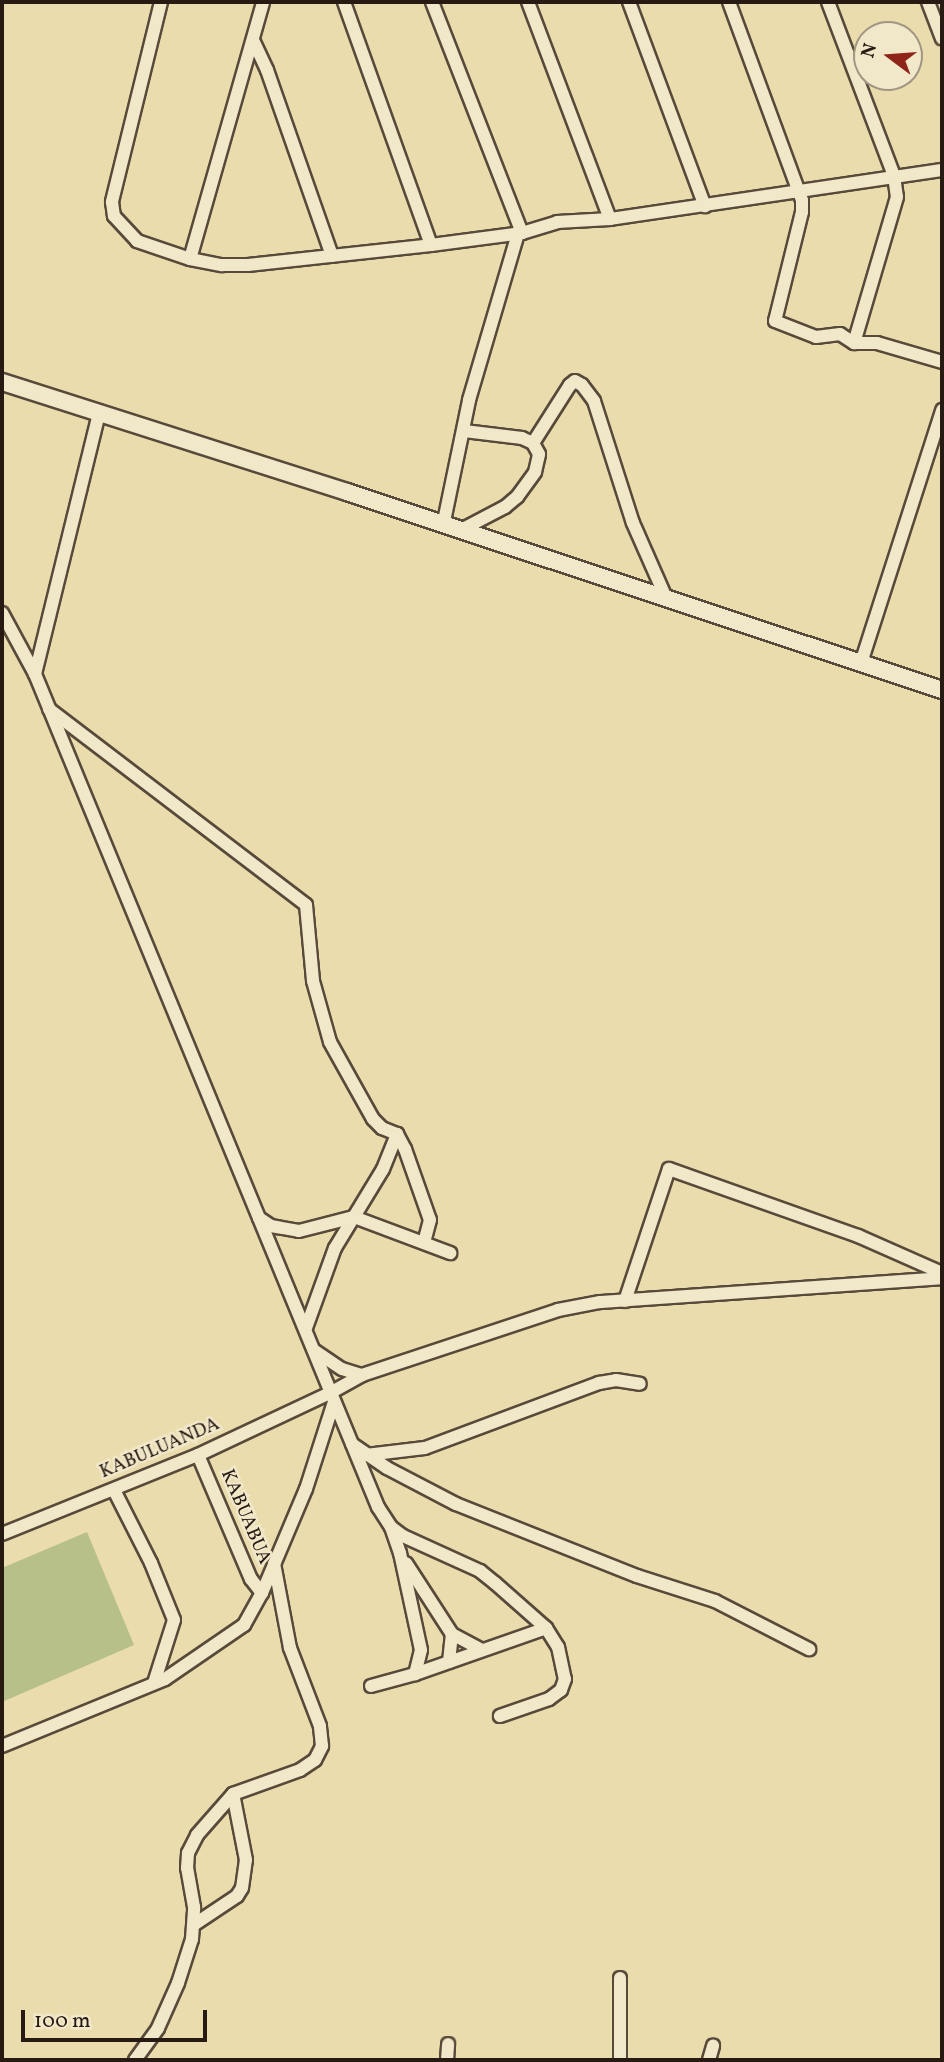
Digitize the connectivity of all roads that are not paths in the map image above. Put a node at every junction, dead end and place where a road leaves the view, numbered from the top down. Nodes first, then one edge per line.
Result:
1 (161, 2) edge
2 (263, 2) edge
3 (344, 2) edge
4 (432, 2) edge
5 (528, 2) edge
6 (629, 2) edge
7 (729, 2) edge
8 (828, 2) edge
9 (928, 2) edge
10 (942, 38) edge
11 (253, 40) junction
12 (942, 170) edge
13 (894, 176) junction
14 (799, 189) junction
15 (705, 206) junction
16 (610, 219) junction
17 (520, 233) junction
18 (431, 245) junction
19 (332, 256) junction
20 (190, 259) junction
21 (854, 343) junction
22 (942, 362) edge
23 (2, 382) edge
24 (942, 411) edge
25 (99, 413) junction
26 (464, 430) junction
27 (533, 443) junction
28 (451, 528) junction
29 (667, 600) junction
30 (2, 613) edge
31 (861, 663) junction
32 (36, 674) junction
33 (942, 690) edge
34 (48, 708) junction
35 (397, 1134) junction
36 (354, 1217) junction
37 (259, 1218) junction
38 (424, 1242) junction
39 (450, 1252) dead end
40 (942, 1276) edge
41 (625, 1301) junction
42 (306, 1328) junction
43 (315, 1351) junction
44 (362, 1376) junction
45 (640, 1384) dead end
46 (332, 1398) junction
47 (352, 1444) junction
48 (198, 1455) junction
49 (365, 1455) junction
50 (114, 1490) junction
51 (391, 1527) junction
52 (2, 1534) edge
53 (400, 1553) junction
54 (272, 1569) junction
55 (251, 1579) junction
56 (262, 1593) junction
57 (546, 1628) junction
58 (452, 1634) junction
59 (809, 1649) dead end
60 (421, 1650) junction
61 (482, 1650) junction
62 (444, 1664) junction
63 (415, 1674) junction
64 (154, 1684) junction
65 (371, 1686) dead end
66 (500, 1716) dead end
67 (2, 1746) edge
68 (233, 1794) junction
69 (195, 1924) junction
70 (620, 1978) dead end
71 (448, 2044) dead end
72 (713, 2046) dead end
73 (135, 2060) edge
74 (447, 2060) edge
75 (620, 2060) edge
76 (709, 2060) edge

1 - 20 street
2 - 11 street
3 - 18 street
4 - 17 street
5 - 16 street
6 - 15 street
7 - 14 street
8 - 13 street
9 - 10 street
11 - 19 street
11 - 20 street
12 - 13 street
13 - 14 street
13 - 21 street
14 - 15 street
14 - 21 street
15 - 16 street
16 - 17 street
17 - 18 street
17 - 26 street
18 - 19 street
19 - 20 street
21 - 22 street
23 - 25 street
24 - 31 street
25 - 28 street
25 - 32 street
26 - 27 street
26 - 28 street
27 - 28 street
27 - 29 street
28 - 29 street
29 - 31 street
30 - 32 street
31 - 33 street
32 - 34 street
34 - 35 street
34 - 37 street
35 - 36 street
35 - 38 street
36 - 37 street
36 - 38 street
36 - 42 street
37 - 42 street
38 - 39 street
40 - 41 street, KABULUANDA
40 - 41 street
41 - 44 street, KABULUANDA
42 - 43 street
43 - 44 street
43 - 46 street
44 - 46 street, KABULUANDA
45 - 49 street
46 - 47 street
46 - 48 street, KABULUANDA
46 - 54 street
47 - 49 street
47 - 51 street
48 - 50 street, KABULUANDA
48 - 55 street, KABUABUA
49 - 59 street
50 - 52 street, KABULUANDA
50 - 64 street
51 - 53 street
51 - 57 street
53 - 58 street
53 - 60 street
54 - 55 street
54 - 56 street
54 - 68 street
55 - 56 street, KABUABUA
56 - 64 street
57 - 61 street
57 - 66 street
58 - 61 street
58 - 62 street
60 - 62 street
60 - 63 street
61 - 62 street
62 - 63 street
63 - 65 street
64 - 67 street
68 - 69 street
68 - 69 street
69 - 73 street
70 - 75 street
71 - 74 street
72 - 76 street

